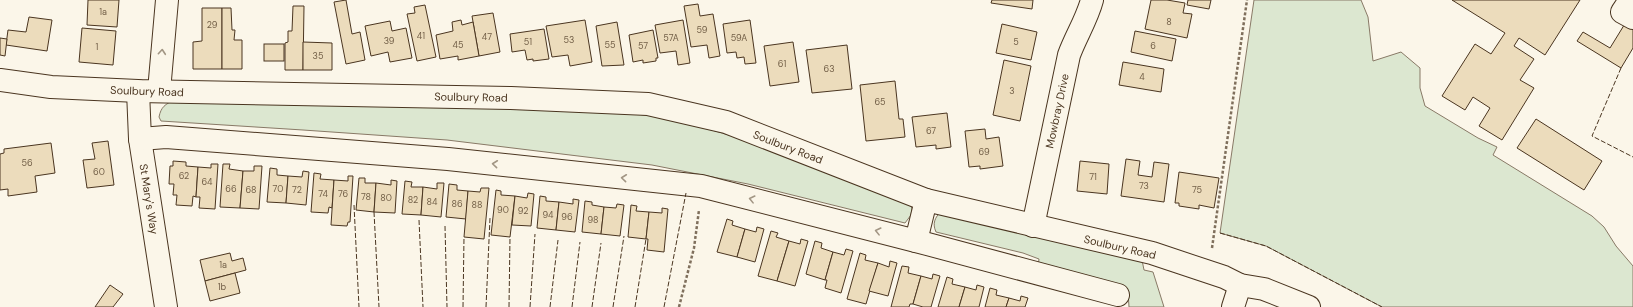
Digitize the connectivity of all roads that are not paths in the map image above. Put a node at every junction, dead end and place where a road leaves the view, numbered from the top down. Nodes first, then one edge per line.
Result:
1 (167, 0) edge
2 (1092, 0) edge
3 (1630, 0) edge
4 (1633, 18) edge
5 (0, 80) edge
6 (148, 91) junction
7 (140, 139) junction
8 (926, 200) junction
9 (1033, 226) junction
10 (916, 241) junction
11 (1240, 285) junction
12 (1118, 295) dead end
13 (166, 307) edge
14 (1233, 307) edge
15 (1309, 307) edge

6 -> 1 street, St Mary's Way
2 - 9 street, Mowbray Drive
3 - 4 street
5 - 6 street, Soulbury Road
6 - 7 street, St Mary's Way
6 - 8 street, Soulbury Road
10 -> 7 street
7 - 13 street, St Mary's Way
8 - 9 street, Soulbury Road
8 - 10 street
9 - 11 street, Soulbury Road
10 - 12 street
11 - 14 street
11 - 15 street, Soulbury Road

